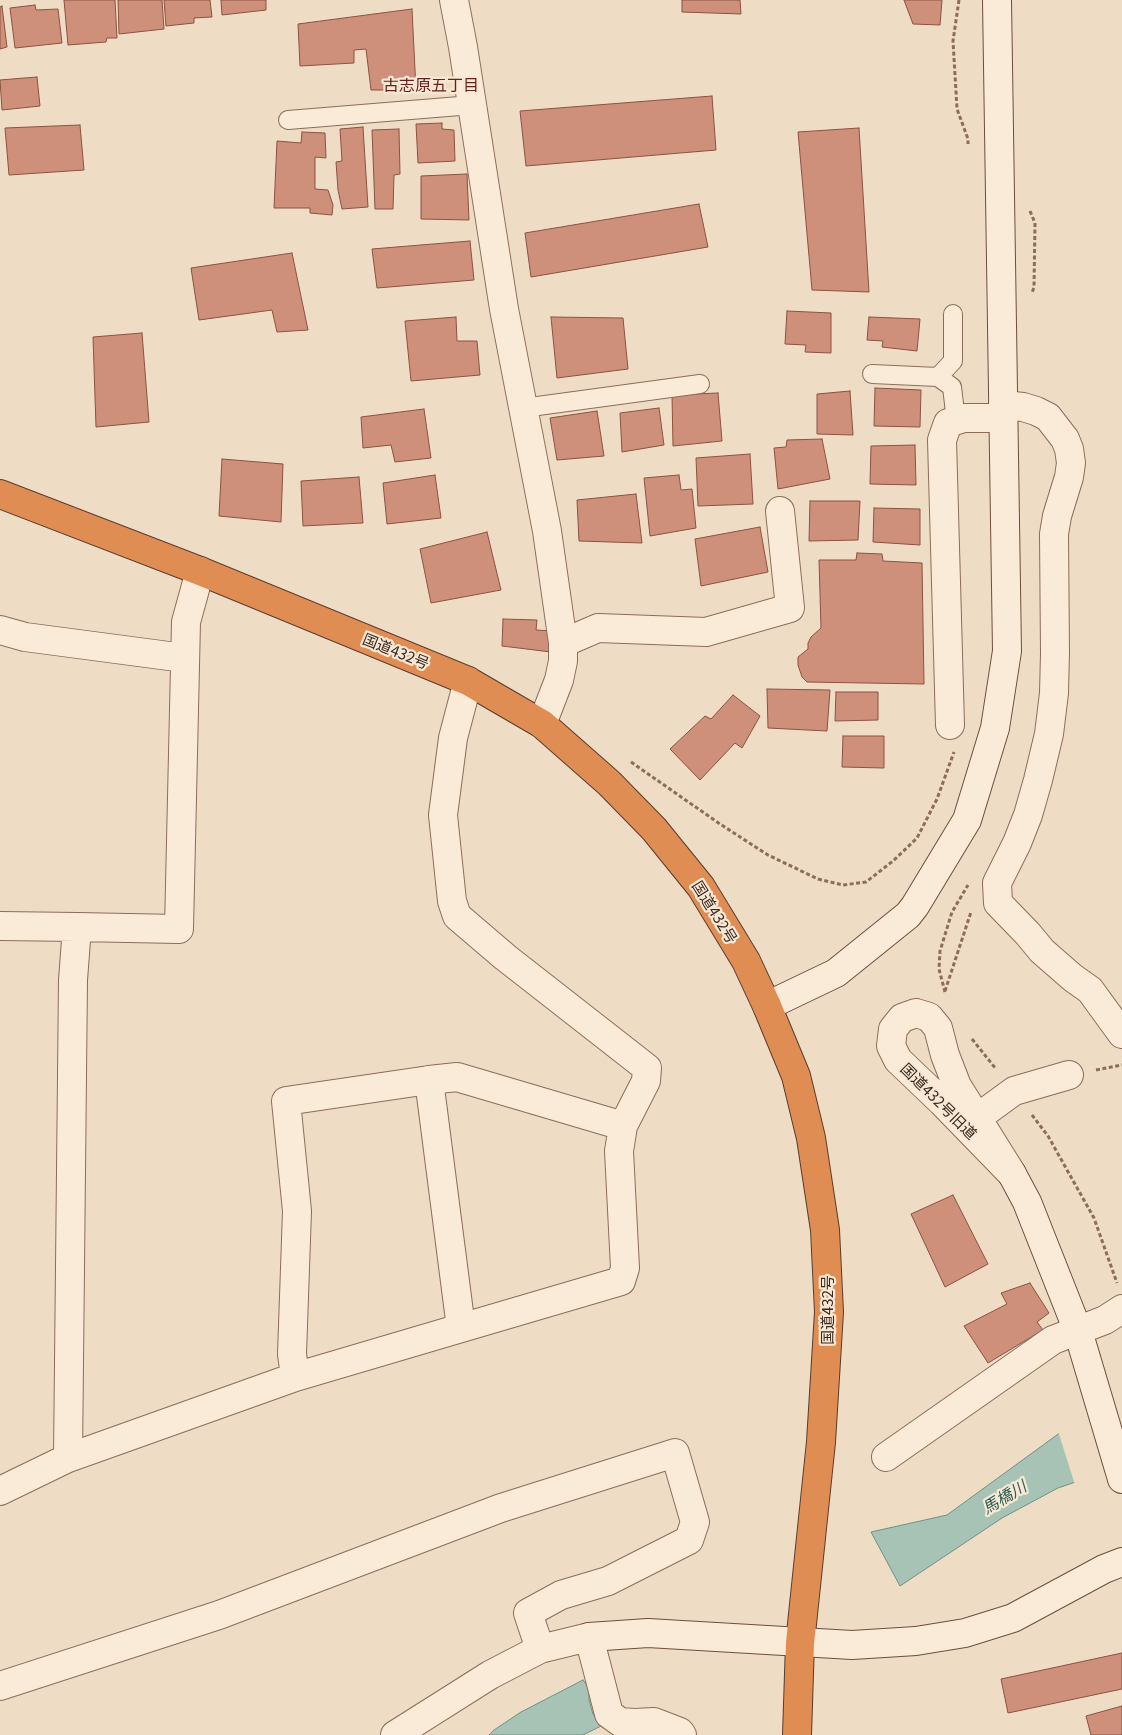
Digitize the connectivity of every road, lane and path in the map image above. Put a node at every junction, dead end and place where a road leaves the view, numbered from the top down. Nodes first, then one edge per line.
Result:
1 (454, 0) edge
2 (959, 0) edge
3 (997, 0) edge
4 (472, 105) junction
5 (288, 120) dead end
6 (968, 148) dead end
7 (953, 314) dead end
8 (872, 374) dead end
9 (938, 376) junction
10 (700, 384) dead end
11 (523, 408) junction
12 (1003, 412) junction
13 (956, 421) junction
14 (0, 494) edge
15 (780, 511) dead end
16 (200, 572) junction
17 (0, 630) edge
18 (563, 643) junction
19 (184, 658) junction
20 (468, 681) junction
21 (542, 724) junction
22 (953, 735) joint
23 (630, 761) dead end
24 (972, 911) dead end
25 (0, 926) edge
26 (77, 927) junction
27 (943, 940) dead end
28 (944, 992) junction
29 (947, 997) dead end
30 (767, 1006) junction
31 (969, 1034) dead end
32 (1122, 1034) edge
33 (1069, 1075) dead end
34 (429, 1080) junction
35 (1014, 1091) junction
36 (977, 1118) junction
37 (623, 1126) junction
38 (1012, 1174) junction
39 (1122, 1309) edge
40 (1087, 1327) junction
41 (461, 1328) junction
42 (295, 1377) junction
43 (886, 1457) dead end
44 (68, 1458) junction
45 (1121, 1474) edge
46 (0, 1491) edge
47 (1122, 1562) edge
48 (589, 1637) junction
49 (800, 1643) junction
50 (540, 1649) junction
51 (0, 1686) edge
52 (395, 1735) edge
53 (682, 1735) edge
54 (797, 1735) edge

1 - 4 street
2 - 6 path
3 - 12 street
4 - 5 lane
4 - 11 street
7 - 9 lane
8 - 9 lane
9 - 13 lane
10 - 11 lane
11 - 18 street
12 - 13 street
12 - 30 street
12 - 32 street
13 - 22 street
14 - 16 highway, 国道432号
15 - 18 street
16 - 19 street
16 - 20 highway, 国道432号
17 - 19 street
18 - 21 street
19 - 26 street
20 - 21 highway, 国道432号
20 - 37 street
21 - 30 highway, 国道432号
22 - 23 path
24 - 28 path
25 - 26 street
26 - 44 street
27 - 28 path
28 - 29 path
30 - 49 highway, 国道432号
31 - 35 path
33 - 35 street
34 - 37 street
34 - 41 street
34 - 42 street
35 - 36 street
35 - 40 path
36 - 38 street, 国道432号旧道
36 - 38 street, 国道432号旧道
37 - 41 street
38 - 40 street, 国道432号旧道
39 - 40 street
40 - 43 street
40 - 45 street, 国道432号旧道
41 - 42 street
42 - 44 street
44 - 46 street
47 - 49 street
48 - 49 street
48 - 50 street
48 - 53 street
49 - 54 highway, 国道432号
50 - 51 street
50 - 52 street

